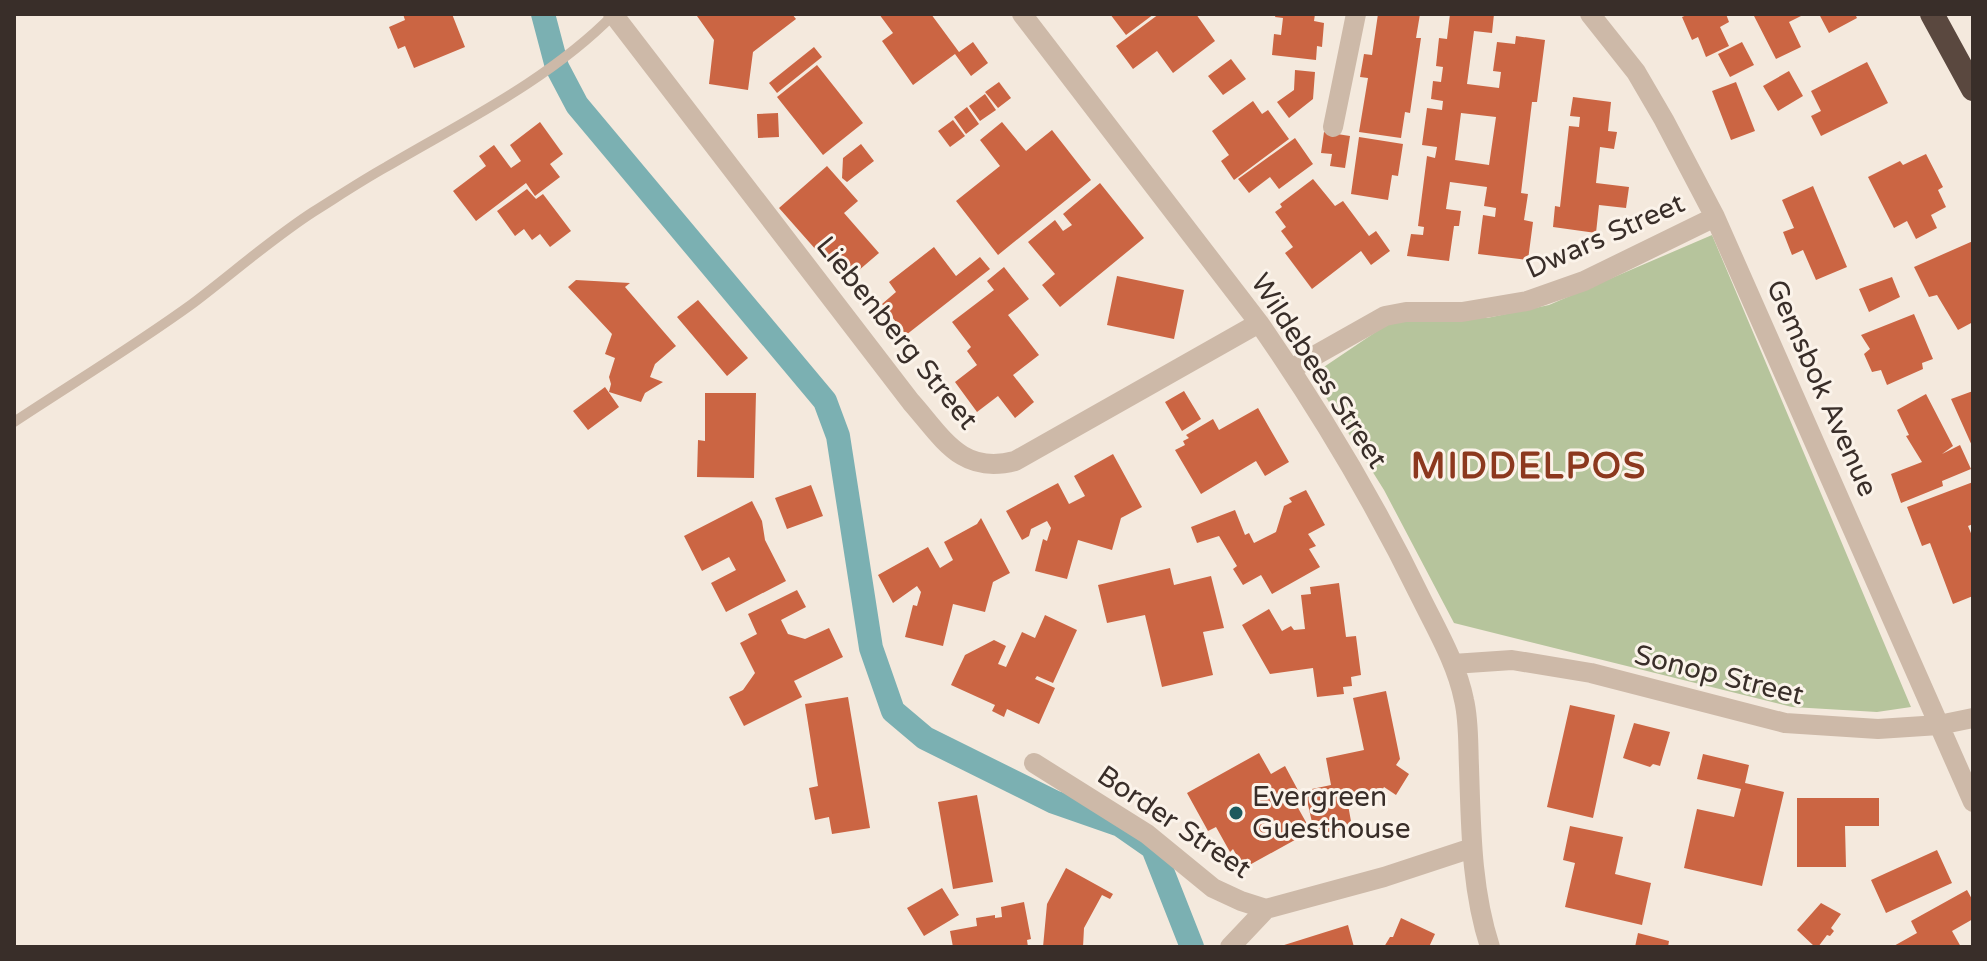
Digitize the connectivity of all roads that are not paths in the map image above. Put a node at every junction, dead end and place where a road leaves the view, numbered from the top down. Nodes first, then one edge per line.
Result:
1 (613, 14) edge
2 (1022, 14) edge
3 (1356, 14) edge
4 (1590, 14) edge
5 (1932, 14) edge
6 (1973, 89) edge
7 (1333, 127) dead end
8 (1715, 217) junction
9 (1259, 323) junction
10 (1291, 369) junction
11 (14, 422) edge
12 (1453, 664) junction
13 (1973, 718) edge
14 (1939, 725) junction
15 (1034, 763) dead end
16 (1973, 802) edge
17 (1472, 848) junction
18 (1266, 909) junction
19 (1230, 947) edge
20 (1490, 947) edge

1 - 9 street, Liebenberg Street
1 - 11 lane
2 - 9 street, Wildebees Street
3 - 7 street
4 - 8 street, Gemsbok Avenue
5 - 6 highway
8 - 10 street, Dwars Street
8 - 14 street, Gemsbok Avenue
9 - 10 street, Wildebees Street
10 - 12 street, Wildebees Street
12 - 14 street, Sonop Street
12 - 17 street, Wildebees Street
13 - 14 street, Sonop Street
14 - 16 street, Gemsbok Avenue
15 - 18 street, Border Street
17 - 18 street, Border Street
17 - 20 street, Wildebees Street
18 - 19 street

